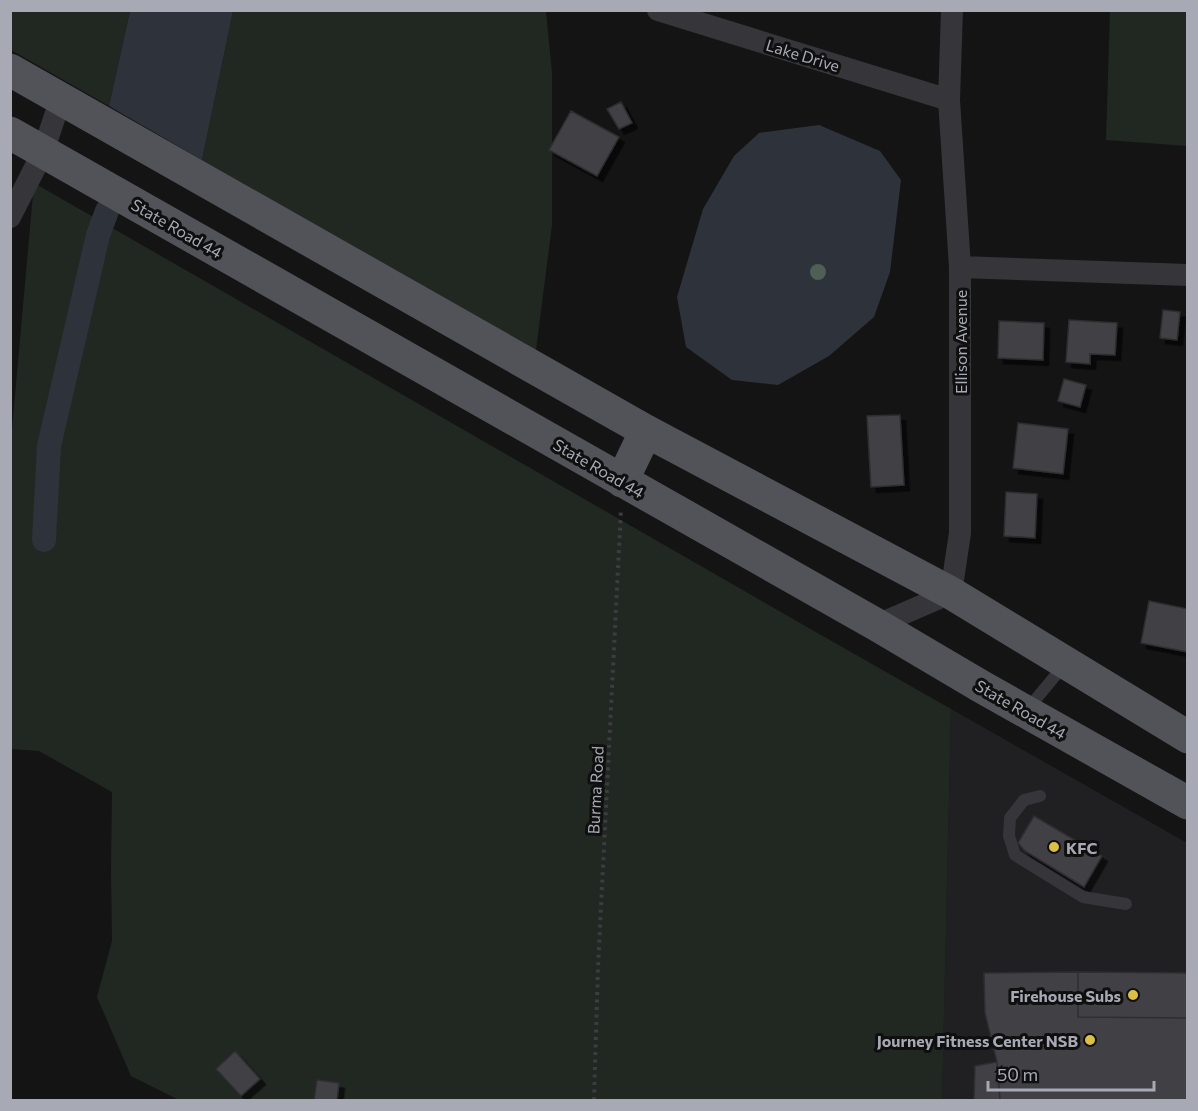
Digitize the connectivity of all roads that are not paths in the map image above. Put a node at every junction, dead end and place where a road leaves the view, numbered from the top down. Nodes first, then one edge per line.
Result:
1 (658, 10) edge
2 (952, 10) edge
3 (10, 70) edge
4 (61, 98) junction
5 (949, 100) junction
6 (10, 133) edge
7 (43, 152) junction
8 (10, 217) edge
9 (960, 267) junction
10 (1188, 275) edge
11 (646, 432) junction
12 (622, 481) junction
13 (951, 593) junction
14 (878, 625) junction
15 (1065, 663) junction
16 (1026, 712) junction
17 (1188, 737) edge
18 (1040, 796) dead end
19 (1188, 804) edge
20 (1126, 904) dead end

1 - 5 street, Lake Drive
2 - 5 street, Ellison Avenue
3 - 4 main road
4 - 7 street
4 - 11 main road
5 - 9 street, Ellison Avenue
6 - 7 main road, State Road 44
7 - 8 street
7 - 12 main road, State Road 44
9 - 10 street
9 - 13 street, Ellison Avenue
11 - 12 main road
11 - 13 main road
12 - 14 main road, State Road 44
13 - 14 street
13 - 15 main road
14 - 16 main road, State Road 44
15 - 16 lane
15 - 17 main road
16 - 19 main road, State Road 44
18 - 20 lane

